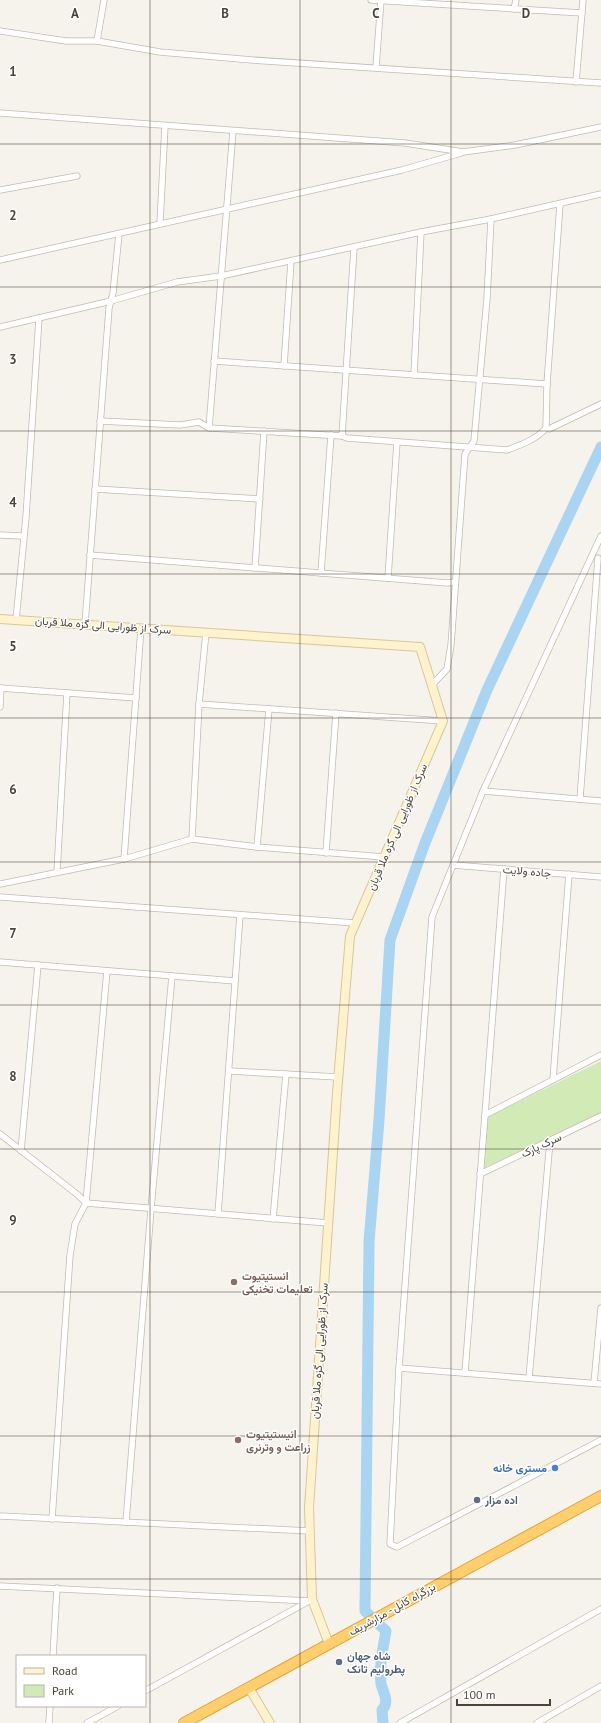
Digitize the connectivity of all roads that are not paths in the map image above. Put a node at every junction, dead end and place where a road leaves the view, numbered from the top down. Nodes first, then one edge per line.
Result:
1 (104, 0) edge
2 (371, 0) edge
3 (381, 0) edge
4 (516, 0) edge
5 (583, 0) edge
6 (514, 9) junction
7 (582, 13) junction
8 (0, 31) edge
9 (97, 41) junction
10 (376, 67) junction
11 (576, 82) junction
12 (601, 83) edge
13 (0, 113) edge
14 (165, 126) junction
15 (601, 127) edge
16 (233, 131) junction
17 (463, 152) junction
18 (77, 176) dead end
19 (0, 190) edge
20 (601, 194) edge
21 (560, 204) junction
22 (226, 210) junction
23 (491, 219) junction
24 (160, 223) junction
25 (422, 232) junction
26 (119, 234) junction
27 (354, 248) junction
28 (0, 260) edge
29 (292, 261) junction
30 (221, 276) junction
31 (111, 301) junction
32 (39, 318) junction
33 (0, 327) edge
34 (214, 361) junction
35 (284, 366) junction
36 (347, 370) junction
37 (414, 375) junction
38 (480, 380) junction
39 (547, 384) junction
40 (601, 404) edge
41 (100, 421) junction
42 (209, 428) junction
43 (546, 428) junction
44 (264, 431) junction
45 (331, 435) junction
46 (342, 436) junction
47 (397, 442) junction
48 (469, 447) junction
49 (95, 489) junction
50 (260, 499) junction
51 (0, 535) edge
52 (23, 536) junction
53 (601, 536) edge
54 (90, 555) junction
55 (591, 557) junction
56 (599, 558) edge
57 (255, 568) junction
58 (321, 573) junction
59 (388, 578) junction
60 (454, 582) junction
61 (0, 619) edge
62 (16, 620) junction
63 (85, 624) junction
64 (141, 628) junction
65 (206, 632) junction
66 (432, 685) junction
67 (1, 688) edge
68 (67, 693) junction
69 (136, 698) junction
70 (199, 704) junction
71 (0, 707) edge
72 (269, 709) junction
73 (336, 713) junction
74 (443, 720) junction
75 (483, 791) junction
76 (580, 799) junction
77 (601, 801) edge
78 (192, 839) junction
79 (257, 847) junction
80 (326, 853) junction
81 (384, 858) junction
82 (124, 859) junction
83 (453, 865) junction
84 (504, 869) junction
85 (57, 872) junction
86 (569, 874) junction
87 (601, 877) edge
88 (0, 884) edge
89 (0, 898) edge
90 (240, 915) junction
91 (355, 923) junction
92 (0, 962) edge
93 (38, 965) junction
94 (107, 971) junction
95 (172, 976) junction
96 (235, 981) junction
97 (601, 1055) edge
98 (229, 1071) junction
99 (286, 1074) junction
100 (338, 1077) junction
101 (553, 1079) junction
102 (485, 1115) junction
103 (601, 1116) edge
104 (0, 1134) edge
105 (550, 1141) junction
106 (21, 1151) junction
107 (480, 1174) junction
108 (86, 1203) junction
109 (151, 1209) junction
110 (218, 1214) junction
111 (273, 1219) junction
112 (328, 1223) junction
113 (601, 1308) edge
114 (399, 1368) junction
115 (465, 1373) junction
116 (529, 1378) junction
117 (594, 1384) junction
118 (601, 1384) edge
119 (601, 1440) edge
120 (601, 1496) edge
121 (0, 1516) edge
122 (52, 1519) junction
123 (126, 1522) junction
124 (310, 1531) junction
125 (0, 1586) edge
126 (57, 1588) junction
127 (311, 1600) junction
128 (601, 1609) edge
129 (329, 1644) junction
130 (53, 1655) edge
131 (601, 1686) edge
132 (249, 1688) junction
133 (146, 1690) edge
134 (50, 1707) edge
135 (116, 1707) edge
136 (49, 1723) edge
137 (87, 1723) edge
138 (184, 1723) edge
139 (270, 1723) edge
140 (400, 1723) edge
141 (537, 1723) edge

1 - 9 street
2 - 3 street
3 - 6 street
3 - 10 street
4 - 6 street
5 - 7 street
6 - 7 street
7 - 11 street
8 - 9 street
9 - 10 street
10 - 11 street
11 - 12 street
13 - 14 street
14 - 16 street
14 - 24 street
15 - 17 street
16 - 17 street
16 - 22 street
17 - 22 street
18 - 19 street
20 - 21 street
21 - 23 street
21 - 39 street
22 - 24 street
22 - 30 street
23 - 25 street
23 - 38 street
24 - 26 street
25 - 27 street
25 - 37 street
26 - 28 street
26 - 31 street
27 - 29 street
27 - 36 street
29 - 30 street
29 - 35 street
30 - 31 street
30 - 34 street
31 - 32 street
31 - 41 street
32 - 33 street
32 - 52 street
34 - 35 street
34 - 42 street
35 - 36 street
36 - 37 street
36 - 46 street
37 - 38 street
38 - 39 street
38 - 48 street
39 - 43 street
40 - 43 street
41 - 42 street
41 - 49 street
42 - 44 street
43 - 48 street
44 - 45 street
44 - 50 street
45 - 46 street
45 - 58 street
46 - 47 street
47 - 48 street
47 - 59 street
48 - 60 street
49 - 50 street
49 - 54 street
50 - 57 street
51 - 52 street
52 - 62 street
53 - 55 street
54 - 57 street
54 - 63 street
55 - 56 street
55 - 75 street
56 - 76 street
57 - 58 street
58 - 59 street
59 - 60 street
60 - 66 street
61 - 62 street, سرک از ظورایی الی گزه ملا قربان
62 - 63 street, سرک از ظورایی الی گزه ملا قربان
63 - 64 street, سرک از ظورایی الی گزه ملا قربان
64 - 65 street, سرک از ظورایی الی گزه ملا قربان
64 - 69 street
65 - 66 street, سرک از ظورایی الی گزه ملا قربان
65 - 70 street
66 - 74 street, سرک از ظورایی الی گزه ملا قربان
67 - 68 street
67 - 71 street
68 - 69 street
68 - 85 street
69 - 82 street
70 - 72 street
70 - 78 street
72 - 73 street
72 - 79 street
73 - 74 street
73 - 80 street
74 - 81 street, سرک از ظورایی الی گزه ملا قربان
75 - 76 street
75 - 83 street
76 - 77 street
78 - 79 street
78 - 82 street
79 - 80 street
80 - 81 street
81 - 91 street, سرک از ظورایی الی گزه ملا قربان
82 - 85 street
83 - 84 street, جاده ولایت
83 - 114 street
84 - 86 street, جاده ولایت
84 - 102 street
85 - 88 street
86 - 87 street, جاده ولایت
86 - 101 street
89 - 90 street
90 - 91 street
90 - 96 street
91 - 100 street, سرک از ظورایی الی گزه ملا قربان
92 - 93 street
93 - 94 street
93 - 106 street
94 - 95 street
94 - 108 street
95 - 96 street
95 - 109 street
96 - 98 street
97 - 101 street
98 - 99 street
98 - 110 street
99 - 100 street
99 - 111 street
100 - 112 street, سرک از ظورایی الی گزه ملا قربان
101 - 102 street
102 - 107 street
103 - 105 street, سرک پارک
104 - 106 street
105 - 107 street, سرک پارک
105 - 116 street
106 - 108 street
107 - 115 street
108 - 109 street
108 - 122 street
109 - 110 street
109 - 123 street
110 - 111 street
111 - 112 street
112 - 124 street, سرک از ظورایی الی گزه ملا قربان
113 - 117 street
114 - 115 street
114 - 119 street
115 - 116 street
116 - 117 street
117 - 118 street
120 - 129 highway, بزرگراه کابل - مزارشریف
121 - 122 street
122 - 123 street
123 - 124 street
124 - 127 street, سرک از ظورایی الی گزه ملا قربان
125 - 126 street
126 - 127 street
126 - 130 street
127 - 129 street, سرک از ظورایی الی گزه ملا قربان
127 - 133 street
128 - 140 street
129 - 132 highway, بزرگراه کابل - مزارشریف
131 - 141 street
132 - 138 highway, بزرگراه کابل - مزارشریف
132 - 139 street
134 - 136 street
135 - 137 street

